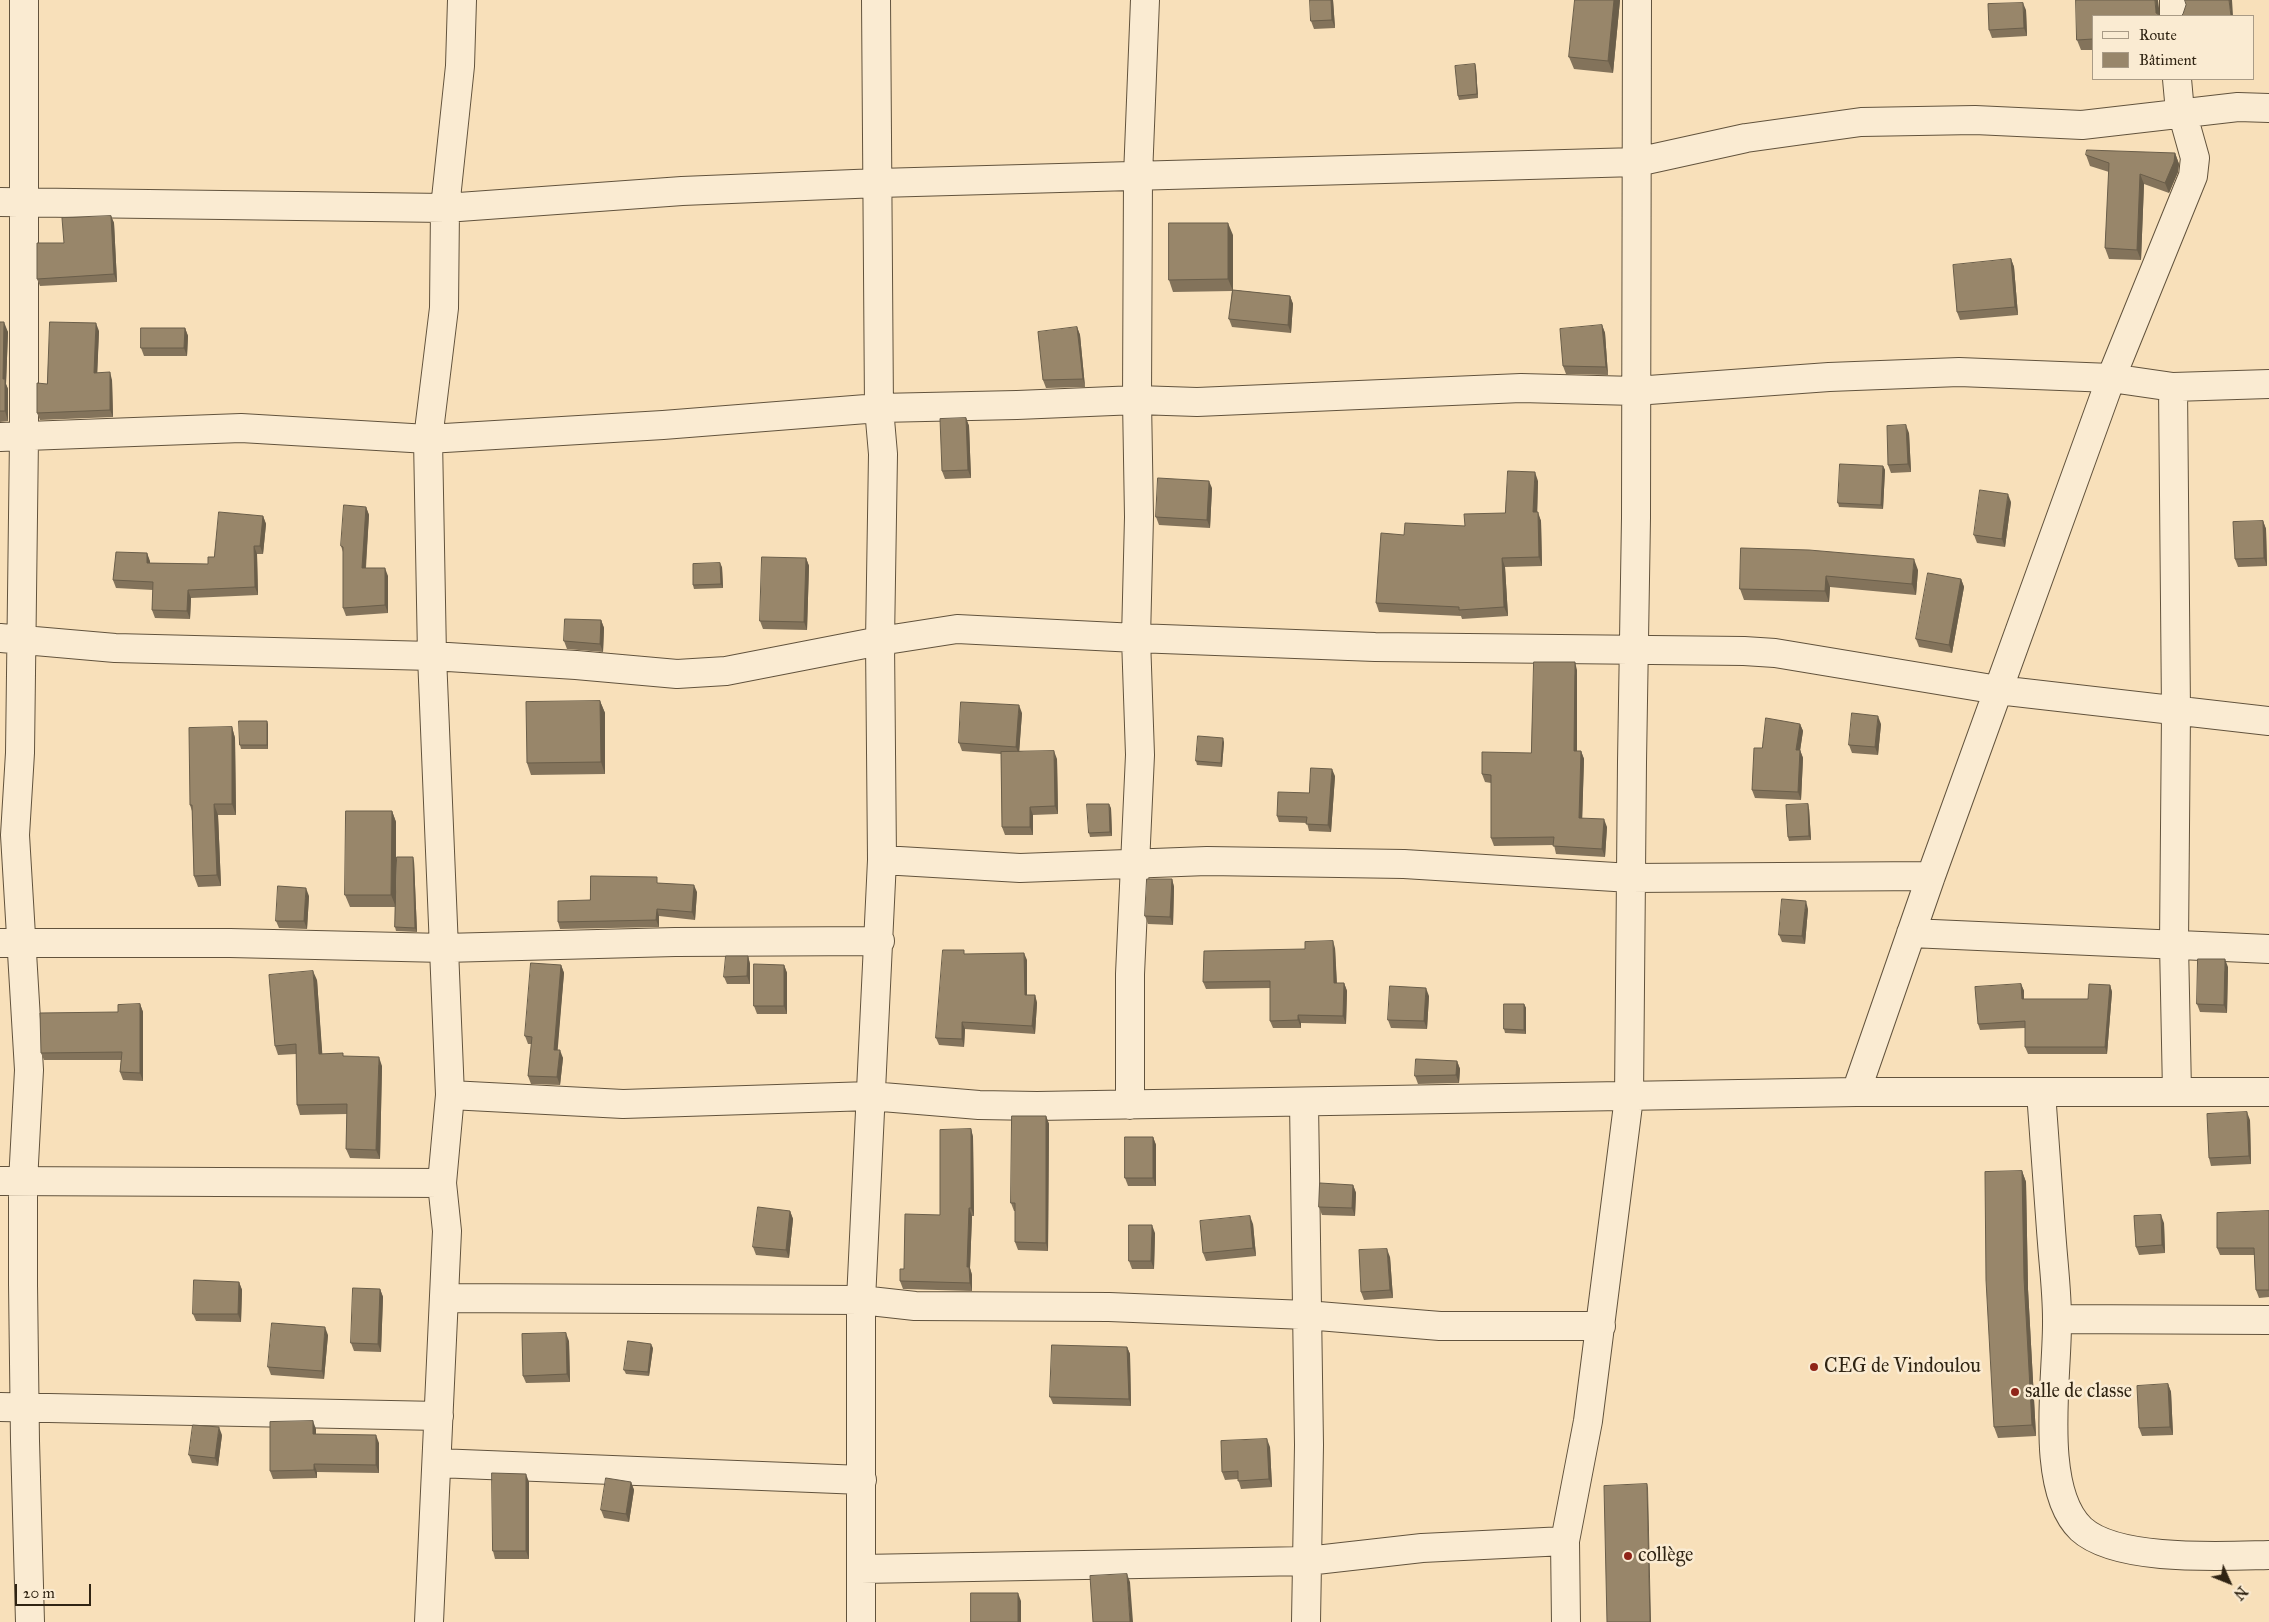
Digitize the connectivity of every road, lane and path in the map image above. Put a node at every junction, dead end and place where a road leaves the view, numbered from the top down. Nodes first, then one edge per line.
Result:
1 (24, 0) edge
2 (462, 0) edge
3 (876, 0) edge
4 (1144, 0) edge
5 (1637, 0) edge
6 (2174, 0) edge
7 (2174, 15) edge
8 (2177, 80) edge
9 (2269, 108) edge
10 (2182, 113) junction
11 (1637, 162) junction
12 (1138, 176) junction
13 (879, 183) junction
14 (12, 201) edge
15 (445, 208) junction
16 (2111, 378) junction
17 (2269, 384) edge
18 (2173, 387) junction
19 (1635, 391) junction
20 (1137, 400) junction
21 (879, 408) junction
22 (12, 437) edge
23 (428, 439) junction
24 (11, 638) edge
25 (1136, 638) junction
26 (880, 641) junction
27 (1634, 651) junction
28 (432, 656) junction
29 (1998, 690) junction
30 (2176, 711) junction
31 (2269, 721) edge
32 (882, 860) junction
33 (1136, 862) junction
34 (1931, 876) junction
35 (1631, 878) junction
36 (1911, 933) junction
37 (880, 941) junction
38 (11, 943) edge
39 (2174, 944) junction
40 (444, 948) junction
41 (2269, 950) edge
42 (1856, 1092) junction
43 (2041, 1092) junction
44 (2177, 1092) junction
45 (2269, 1092) edge
46 (450, 1095) junction
47 (870, 1096) junction
48 (1629, 1097) junction
49 (1304, 1102) junction
50 (1130, 1105) junction
51 (12, 1181) edge
52 (442, 1183) junction
53 (445, 1298) junction
54 (862, 1300) junction
55 (1306, 1315) junction
56 (2057, 1319) junction
57 (2269, 1320) edge
58 (1601, 1326) junction
59 (12, 1407) edge
60 (439, 1416) junction
61 (437, 1463) junction
62 (862, 1480) junction
63 (1565, 1541) junction
64 (2269, 1555) edge
65 (1307, 1561) junction
66 (862, 1569) junction
67 (30, 1622) edge
68 (429, 1622) edge
69 (861, 1622) edge
70 (1306, 1622) edge
71 (1566, 1622) edge

1 - 14 street
2 - 15 street
3 - 13 street
4 - 12 street
5 - 11 street
6 - 7 street
8 - 10 street
9 - 10 street
10 - 11 street
10 - 16 street
11 - 12 street
11 - 19 street
12 - 13 street
12 - 20 street
13 - 15 street
13 - 21 street
14 - 15 street
14 - 22 street
15 - 23 street
16 - 18 street
16 - 19 street
16 - 29 street
17 - 18 street
18 - 30 street
19 - 20 street
19 - 27 street
20 - 21 street
20 - 25 street
21 - 23 street
21 - 26 street
22 - 23 street
22 - 24 street
23 - 28 street
24 - 28 street
24 - 38 street
25 - 26 street
25 - 27 street
25 - 33 street
26 - 28 street
26 - 32 street
27 - 29 street
27 - 35 street
28 - 40 street
29 - 30 street
29 - 34 street
30 - 31 street
30 - 39 street
32 - 33 street
32 - 37 street
33 - 35 street
33 - 50 street
34 - 35 street
34 - 36 street
35 - 48 street
36 - 39 street
36 - 42 street
37 - 40 street
37 - 47 street
38 - 40 street
38 - 51 street
39 - 41 street
39 - 44 street
40 - 46 street
42 - 43 street
42 - 48 street
43 - 44 street
43 - 56 street
44 - 45 street
46 - 47 street
46 - 52 street
47 - 50 street
47 - 54 street
48 - 49 street
48 - 58 street
49 - 50 street
49 - 55 street
51 - 52 street
51 - 59 street
52 - 53 street
53 - 54 street
53 - 60 street
54 - 55 street
54 - 62 street
55 - 58 street
55 - 65 street
56 - 57 street
56 - 64 street
58 - 63 street
59 - 60 street
59 - 67 street
60 - 61 street
61 - 62 street
61 - 68 street
62 - 66 street
63 - 65 street
63 - 71 street
65 - 66 street
65 - 70 street
66 - 69 street

